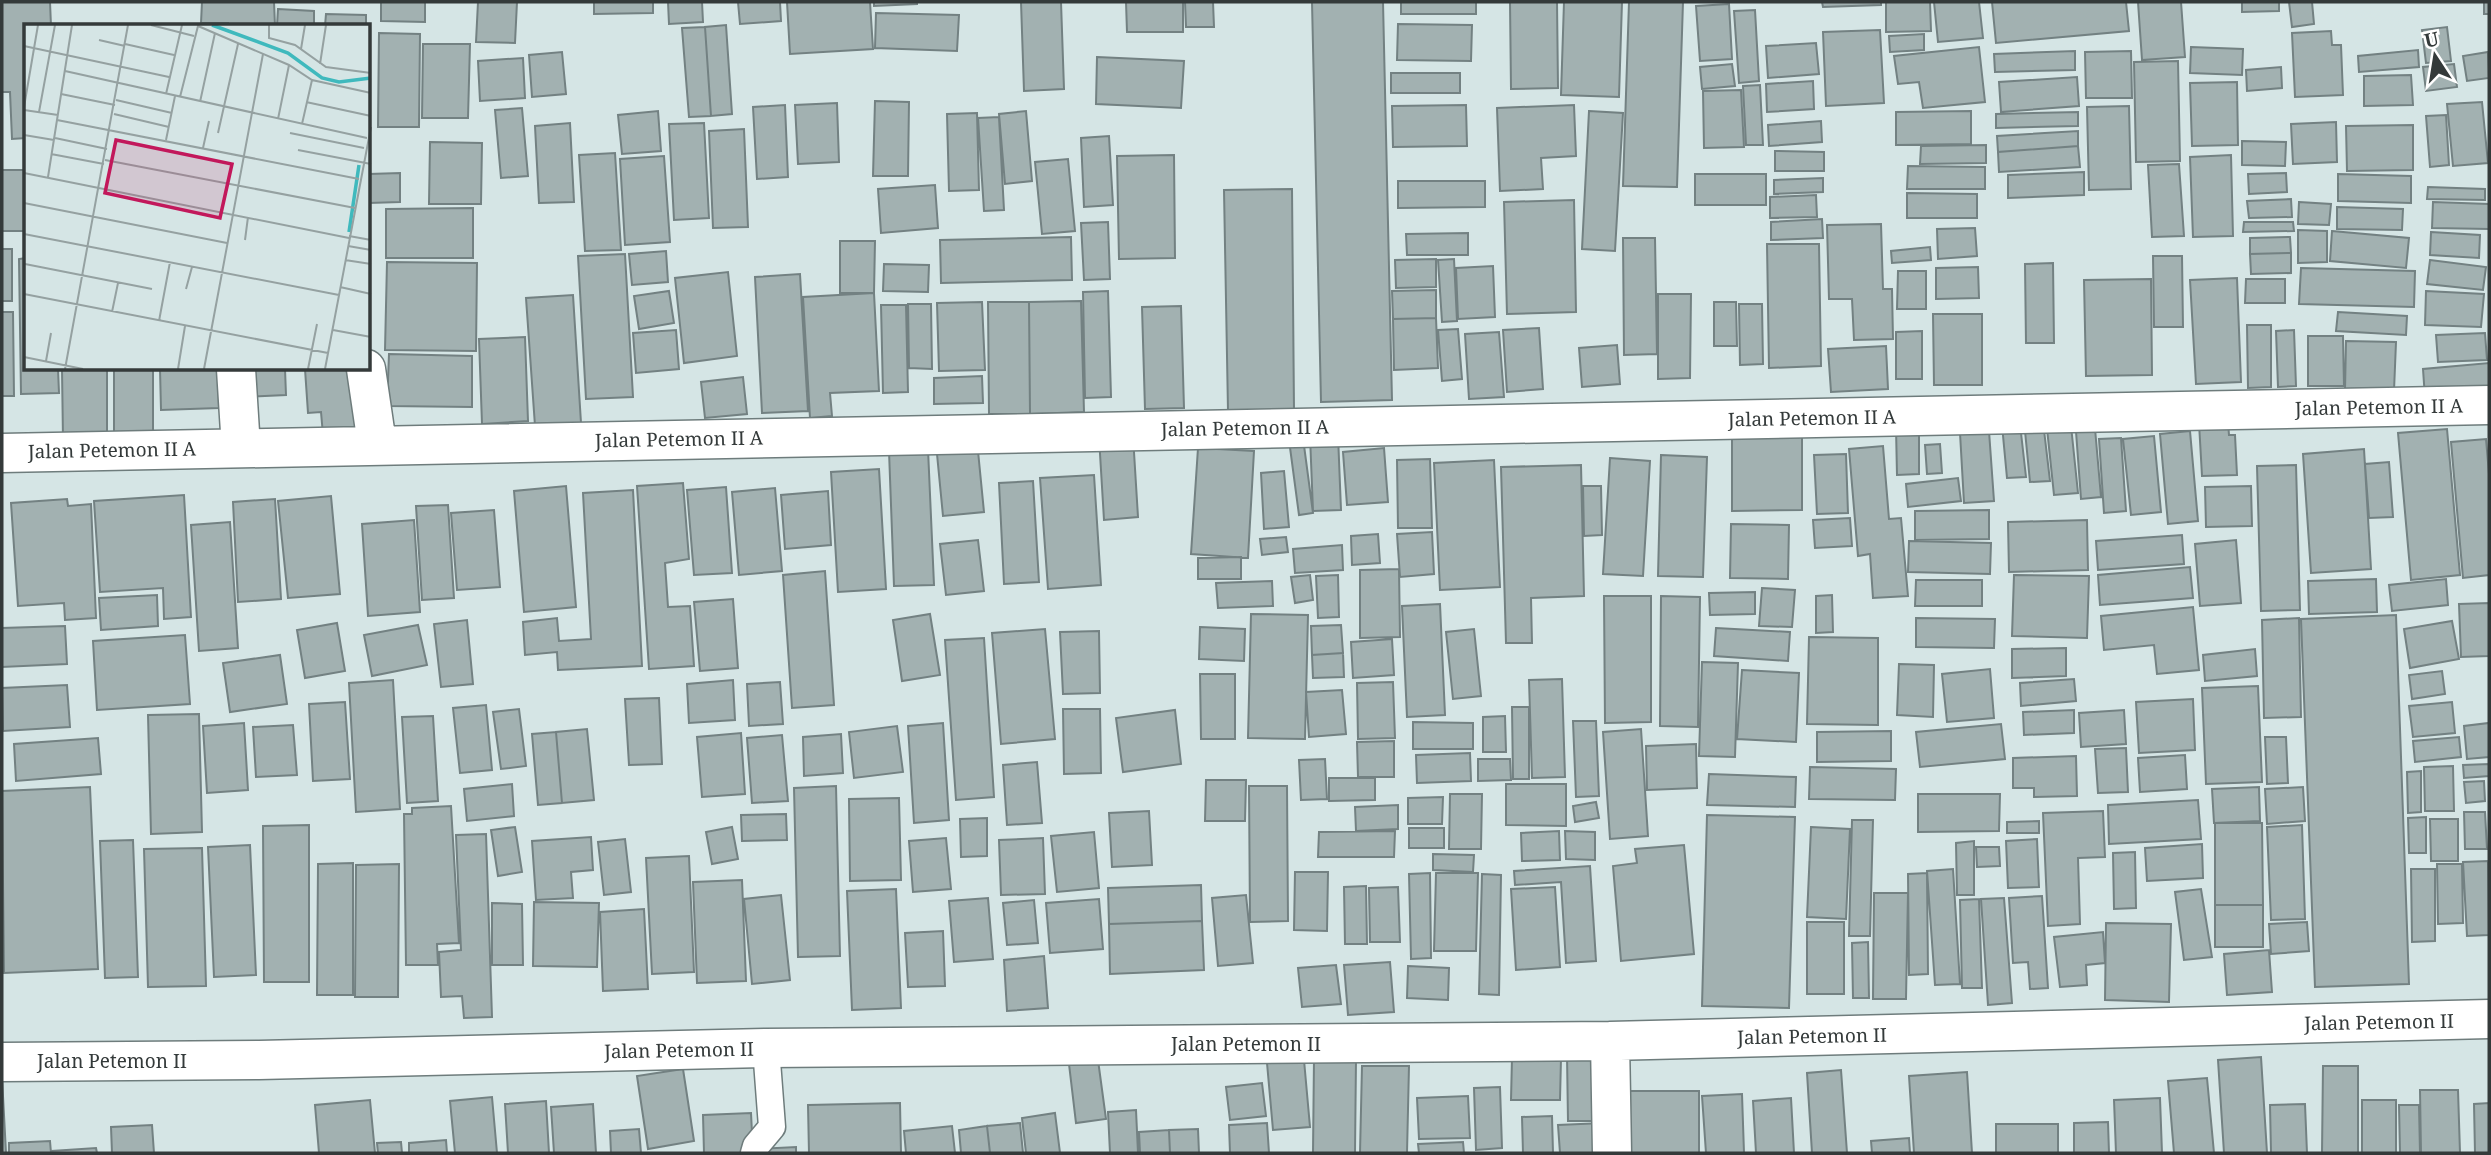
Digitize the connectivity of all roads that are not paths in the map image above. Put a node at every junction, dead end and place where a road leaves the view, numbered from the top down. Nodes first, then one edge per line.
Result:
1 (236, 371) edge
2 (366, 371) edge
3 (2489, 405) edge
4 (377, 444) junction
5 (241, 448) junction
6 (2, 453) edge
7 (2489, 1019) edge
8 (1610, 1041) junction
9 (766, 1048) junction
10 (2, 1062) edge
11 (754, 1153) edge
12 (1612, 1153) edge

1 - 5 street
2 - 4 street
3 - 4 street, Jalan Petemon II A
4 - 5 street, Jalan Petemon II A
5 - 6 street, Jalan Petemon II A
7 - 8 street, Jalan Petemon II
8 - 9 street, Jalan Petemon II
8 - 12 street
9 - 10 street, Jalan Petemon II
9 - 11 lane

